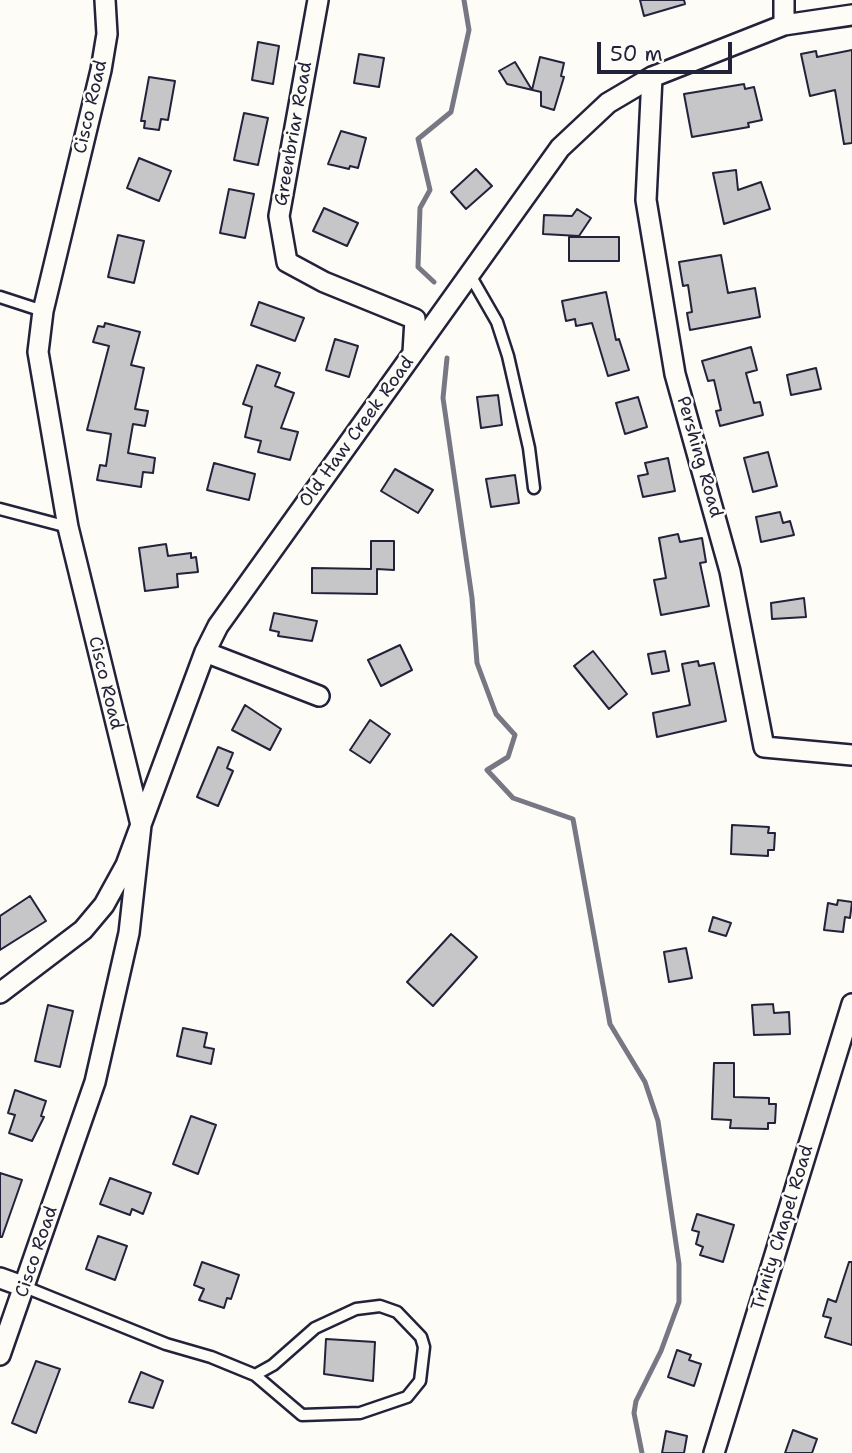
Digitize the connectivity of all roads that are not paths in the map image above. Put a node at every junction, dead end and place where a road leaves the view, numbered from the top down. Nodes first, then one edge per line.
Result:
1 (105, 0) edge
2 (318, 0) edge
3 (785, 0) edge
4 (852, 15) edge
5 (784, 25) junction
6 (652, 77) junction
7 (470, 275) junction
8 (0, 297) edge
9 (43, 311) junction
10 (413, 353) junction
11 (534, 488) dead end
12 (0, 509) edge
13 (68, 527) junction
14 (205, 652) junction
15 (319, 695) dead end
16 (852, 755) edge
17 (141, 825) junction
18 (0, 993) edge
19 (852, 1004) edge
20 (0, 1278) edge
21 (25, 1287) junction
22 (0, 1354) edge
23 (255, 1375) junction
24 (714, 1453) edge

1 - 9 street, Cisco Road
2 - 10 street, Greenbriar Road
3 - 5 street
4 - 5 street, Old Haw Creek Road
5 - 6 street, Old Haw Creek Road
6 - 7 street, Old Haw Creek Road
6 - 16 street, Pershing Road
7 - 10 street, Old Haw Creek Road
7 - 11 lane
8 - 9 lane
9 - 13 street, Cisco Road
10 - 14 street, Old Haw Creek Road
12 - 13 lane
13 - 17 street, Cisco Road
14 - 15 street
14 - 17 street, Old Haw Creek Road
17 - 18 street, Old Haw Creek Road
17 - 21 street, Cisco Road
19 - 24 street, Trinity Chapel Road
20 - 21 street
21 - 22 street, Cisco Road
21 - 23 lane
23 - 23 lane

